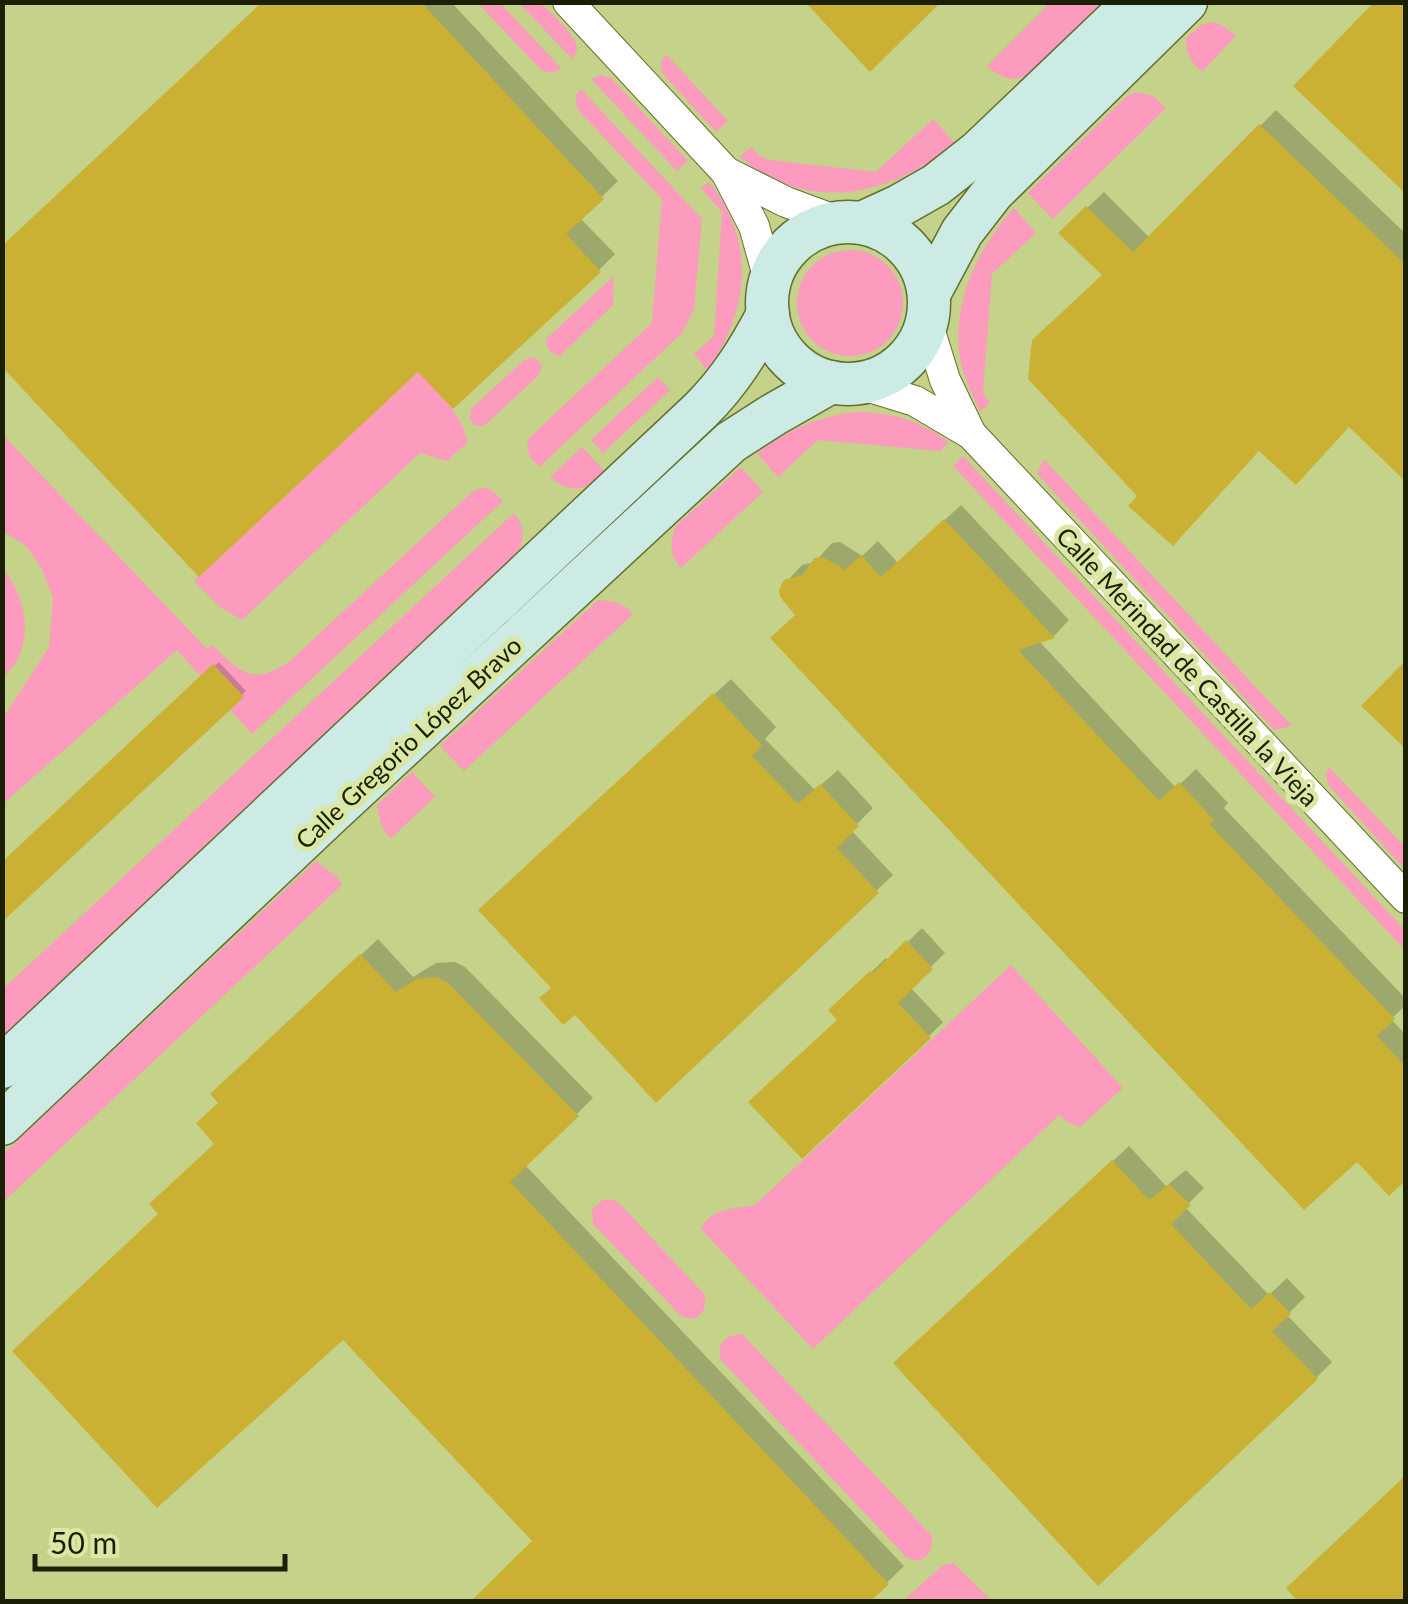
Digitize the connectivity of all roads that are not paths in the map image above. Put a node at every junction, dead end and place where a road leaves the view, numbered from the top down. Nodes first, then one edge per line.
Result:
1 (568, 2) edge
2 (1134, 2) edge
3 (1186, 2) edge
4 (726, 172) junction
5 (851, 222) junction
6 (769, 298) junction
7 (928, 308) junction
8 (844, 383) junction
9 (970, 434) junction
10 (1406, 898) edge
11 (2, 1066) edge
12 (2, 1124) edge

1 - 4 street
2 - 5 main road
3 - 7 main road
4 - 5 street
4 - 6 street
5 - 6 main road
5 - 7 main road
6 - 8 main road
6 - 11 main road, Calle Gregorio López Bravo
7 - 8 main road
7 - 9 street, Calle Merindad de Castilla la Vieja
8 - 9 street, Calle Merindad de Castilla la Vieja
8 - 12 main road, Calle Gregorio López Bravo
9 - 10 street, Calle Merindad de Castilla la Vieja

